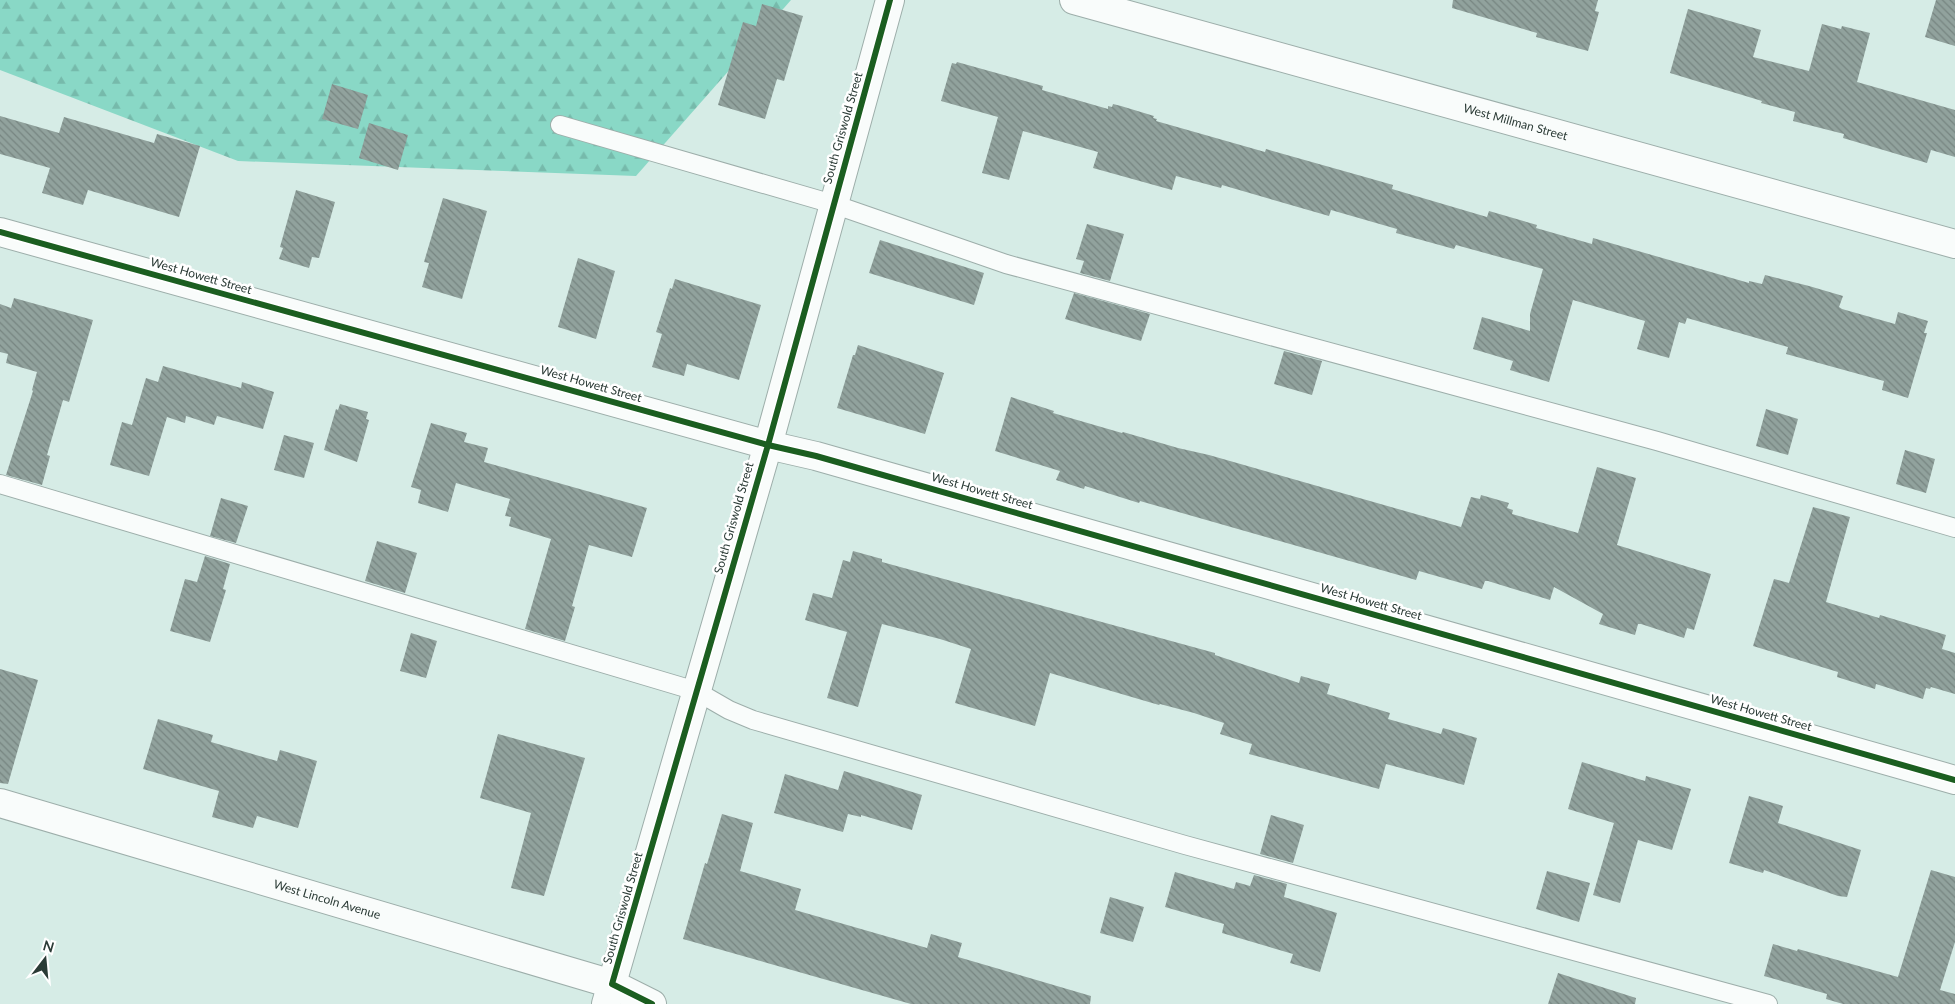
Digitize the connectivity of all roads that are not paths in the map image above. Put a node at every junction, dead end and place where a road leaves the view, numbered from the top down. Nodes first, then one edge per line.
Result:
1 (890, 0) edge
2 (1074, 0) edge
3 (560, 124) dead end
4 (833, 204) junction
5 (0, 232) edge
6 (1955, 244) edge
7 (768, 445) junction
8 (0, 484) edge
9 (1955, 528) edge
10 (696, 691) junction
11 (1955, 780) edge
12 (0, 803) edge
13 (609, 994) edge
14 (652, 1004) edge
15 (1768, 1004) edge

1 - 4 main road, South Griswold Street
2 - 6 main road, West Millman Street
3 - 4 lane
4 - 7 main road, South Griswold Street
4 - 9 lane
5 - 7 main road, West Howett Street
7 - 10 main road, South Griswold Street
7 - 11 main road, West Howett Street
8 - 10 lane
10 - 13 main road, South Griswold Street
10 - 15 lane
12 - 13 main road, West Lincoln Avenue
13 - 14 main road, West Lincoln Avenue

